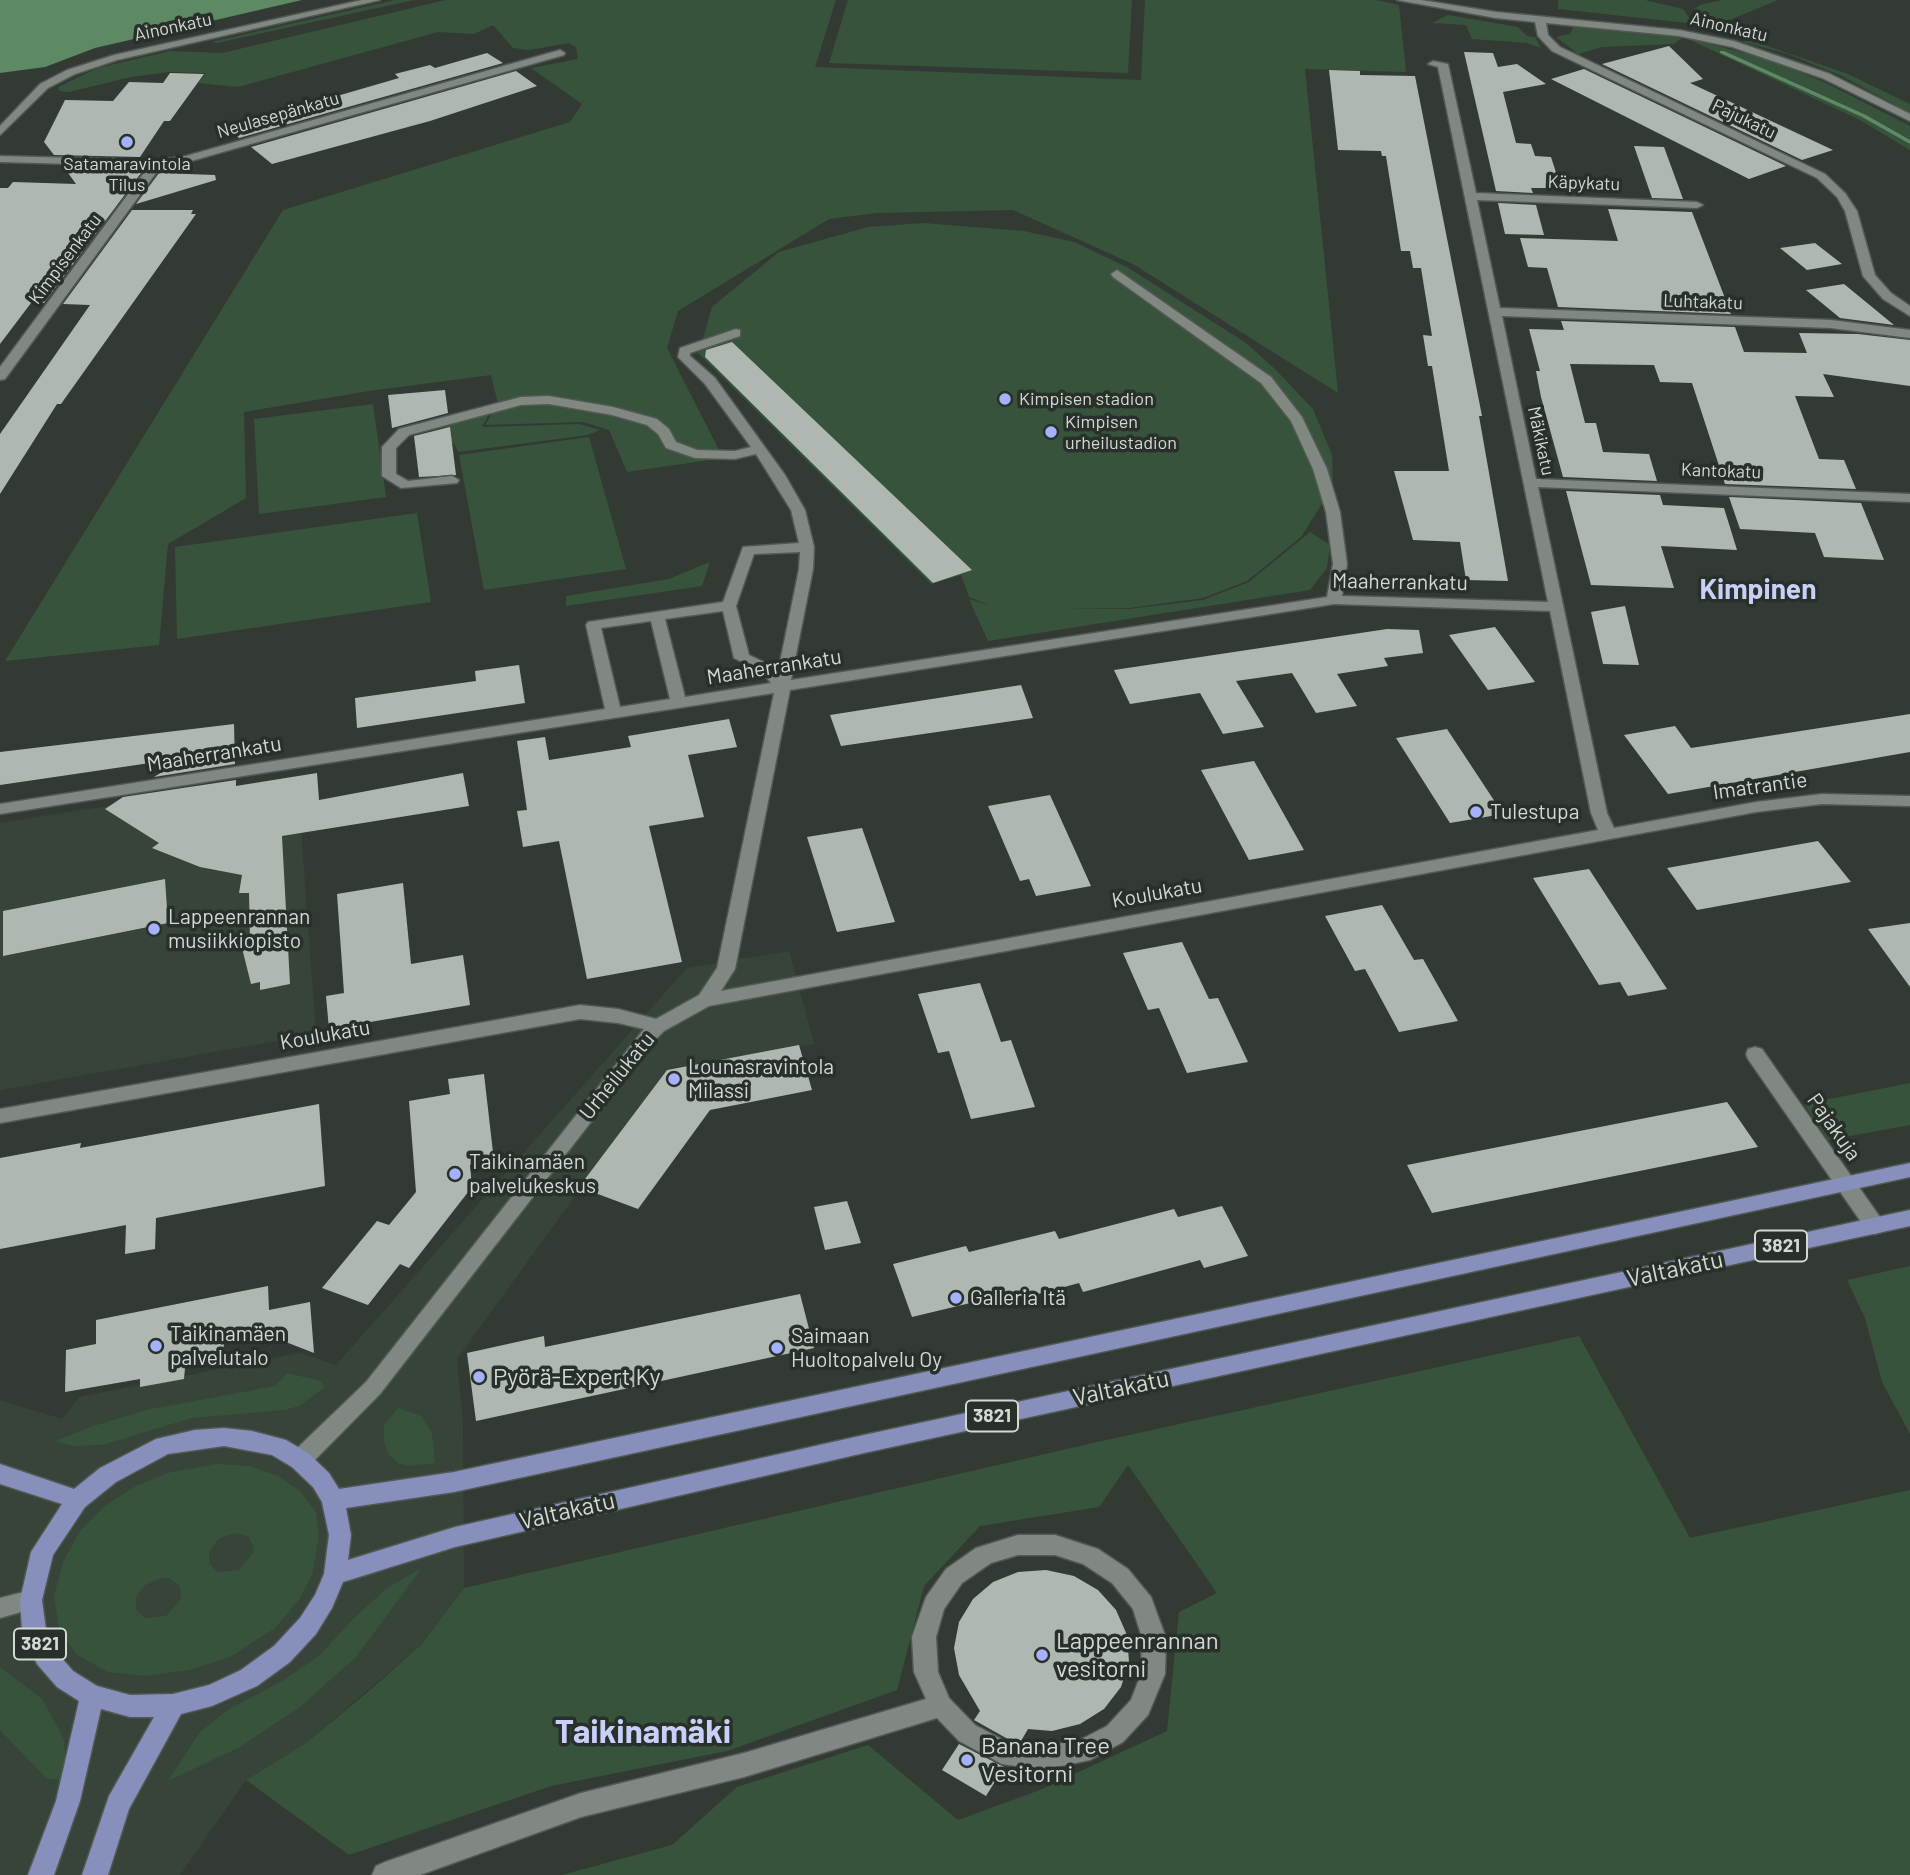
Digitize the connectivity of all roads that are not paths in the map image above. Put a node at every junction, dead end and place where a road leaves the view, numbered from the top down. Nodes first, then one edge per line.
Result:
1 (375, 0) edge
2 (1402, 0) edge
3 (1440, 2) edge
4 (1540, 20) junction
5 (560, 53) dead end
6 (1433, 64) dead end
7 (1910, 118) edge
8 (5, 122) edge
9 (0, 132) edge
10 (0, 159) edge
11 (157, 163) junction
12 (1471, 197) junction
13 (1697, 205) dead end
14 (1117, 274) dead end
15 (1887, 296) junction
16 (1910, 312) edge
17 (1495, 313) junction
18 (1884, 330) junction
19 (736, 333) dead end
20 (1910, 334) edge
21 (0, 376) edge
22 (758, 449) junction
23 (452, 480) dead end
24 (1530, 483) junction
25 (1910, 498) edge
26 (807, 547) junction
27 (1334, 600) junction
28 (729, 606) junction
29 (1556, 607) junction
30 (657, 616) junction
31 (783, 687) junction
32 (678, 703) junction
33 (614, 713) junction
34 (1910, 801) edge
35 (0, 808) edge
36 (1612, 833) junction
37 (705, 999) junction
38 (658, 1026) junction
39 (1755, 1054) dead end
40 (0, 1116) edge
41 (1910, 1170) edge
42 (1846, 1184) junction
43 (1910, 1218) edge
44 (1875, 1226) junction
45 (300, 1460) junction
46 (0, 1474) edge
47 (77, 1500) junction
48 (332, 1500) junction
49 (335, 1574) junction
50 (31, 1600) junction
51 (0, 1608) edge
52 (92, 1696) junction
53 (173, 1705) junction
54 (941, 1706) junction
55 (41, 1875) edge
56 (95, 1875) edge
57 (385, 1875) edge

1 - 8 street, Ainonkatu
2 - 3 street, Ainonkatu
3 - 4 street, Ainonkatu
4 - 7 street, Ainonkatu
4 - 15 street, Pajukatu
5 - 11 street, Neulasepänkatu
6 - 12 street, Mäkikatu
8 - 9 street, Ainonkatu
10 - 11 street, Neulasepänkatu
11 - 21 street, Kimpisenkatu
12 - 13 street, Käpykatu
12 - 17 street, Mäkikatu
14 - 27 street
15 - 16 street, Pajukatu
15 - 18 street
17 - 18 street, Luhtakatu
17 - 24 street, Mäkikatu
18 - 20 street, Luhtakatu
19 - 22 street, Urheilukatu
22 - 23 street
22 - 26 street, Urheilukatu
24 - 25 street, Kantokatu
24 - 29 street, Mäkikatu
26 - 28 street
26 - 31 street, Urheilukatu
27 - 29 street, Maaherrankatu
27 - 31 street, Maaherrankatu
28 - 30 street
28 - 31 street
29 - 36 street, Mäkikatu
30 - 32 street
30 - 33 street
31 - 32 street, Maaherrankatu
31 - 37 street, Urheilukatu
32 - 33 street, Maaherrankatu
33 - 35 street, Maaherrankatu
34 - 36 street, Imatrantie
36 - 37 street, Koulukatu
37 - 38 street, Urheilukatu
38 - 40 street, Koulukatu
38 - 45 street, Urheilukatu
39 - 42 street, Pajakuja
41 - 42 main road, 3821
42 - 44 street, Pajakuja
42 - 48 main road, 3821
43 - 44 main road, Valtakatu / 3821
44 - 49 main road, Valtakatu / 3821
45 - 47 main road, 3821
45 - 48 main road, 3821
46 - 47 main road
47 - 50 main road, 3821
48 - 49 main road, 3821
49 - 53 main road, 3821
50 - 51 street
50 - 52 main road, 3821
52 - 53 main road, 3821
52 - 55 main road
53 - 56 main road
54 - 54 street
54 - 57 street

